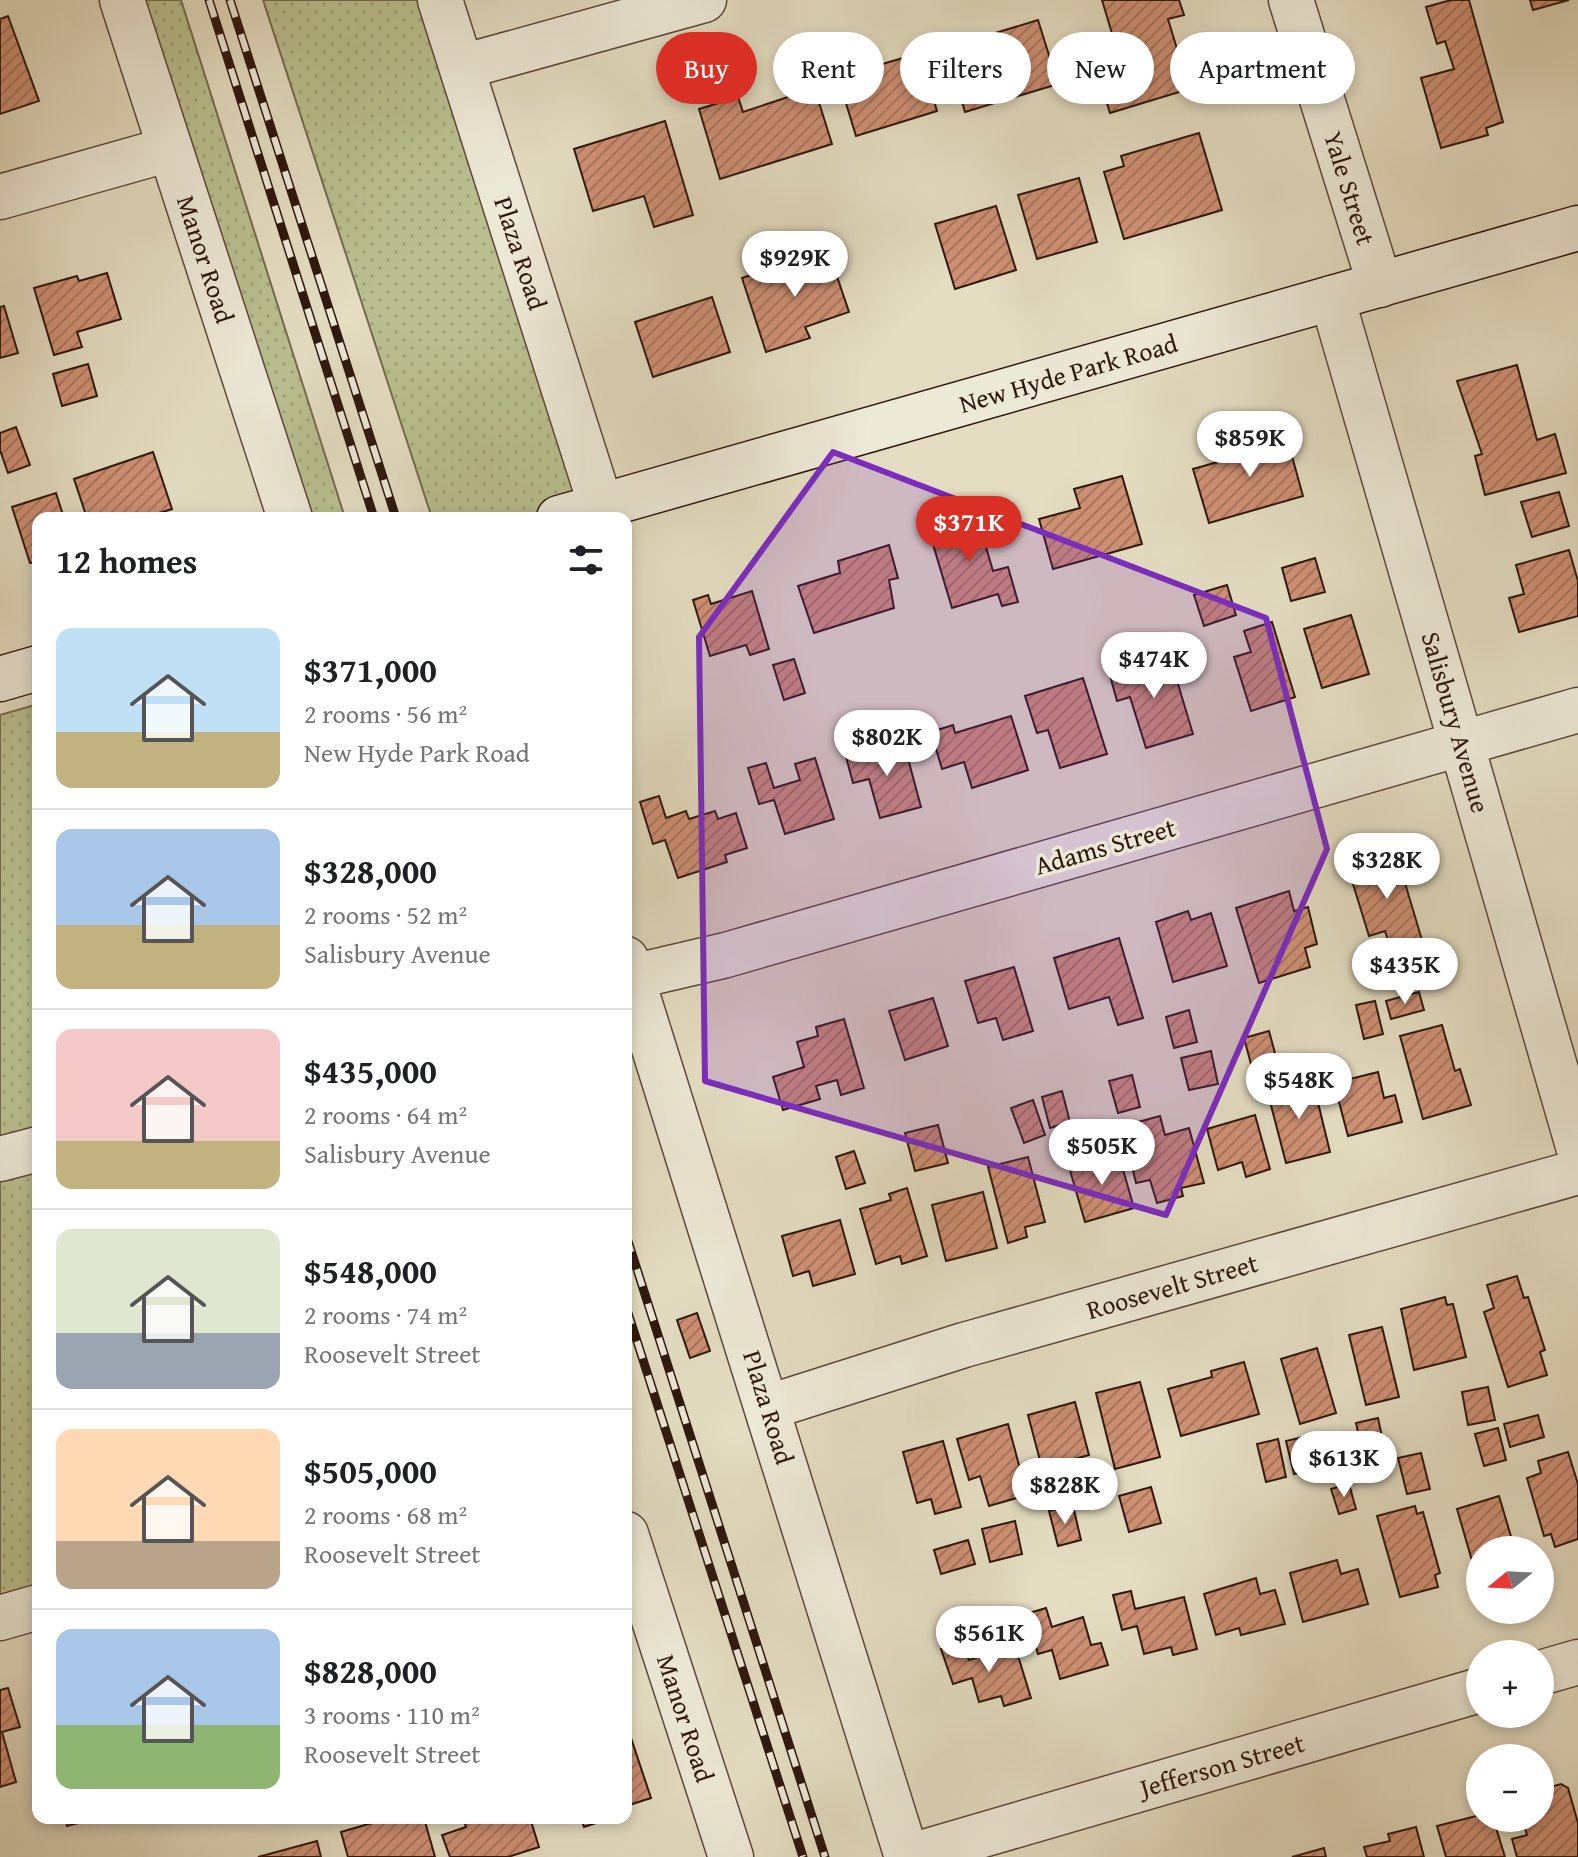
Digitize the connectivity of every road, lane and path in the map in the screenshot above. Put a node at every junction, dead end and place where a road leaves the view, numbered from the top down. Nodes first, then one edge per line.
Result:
1 (122, 0) edge
2 (440, 0) edge
3 (704, 0) edge
4 (1291, 0) edge
5 (462, 67) junction
6 (170, 149) junction
7 (0, 197) edge
8 (1578, 228) edge
9 (1380, 285) junction
10 (1332, 298) junction
11 (601, 506) junction
12 (288, 512) edge
13 (580, 512) edge
14 (32, 670) edge
15 (0, 679) edge
16 (1578, 710) edge
17 (1463, 743) junction
18 (632, 968) edge
19 (632, 977) edge
20 (1578, 1146) edge
21 (32, 1151) edge
22 (0, 1159) edge
23 (1578, 1172) edge
24 (769, 1407) junction
25 (632, 1552) edge
26 (32, 1609) edge
27 (0, 1618) edge
28 (1578, 1662) edge
29 (1554, 1669) edge
30 (1466, 1694) edge
31 (963, 1840) joint
32 (731, 1857) edge
33 (907, 1857) edge

1 - 6 street, Manor Road
2 - 5 street, Plaza Road
3 - 5 street
4 - 9 street, Yale Street
5 - 11 street, Plaza Road
6 - 7 street
6 - 12 street, Manor Road
8 - 9 street, New Hyde Park Road
9 - 10 street, New Hyde Park Road
10 - 11 street, New Hyde Park Road
10 - 17 street, Salisbury Avenue
11 - 13 street, New Hyde Park Road
14 - 15 street
16 - 17 street, Adams Street
17 - 18 street, Adams Street
17 - 20 street, Salisbury Avenue
19 - 24 street, Plaza Road
21 - 22 street
23 - 24 street, Roosevelt Street
24 - 33 street, Plaza Road
25 - 32 street, Manor Road
26 - 27 street
28 - 29 street
30 - 31 street, Jefferson Street
31 - 33 street, Plaza Road

